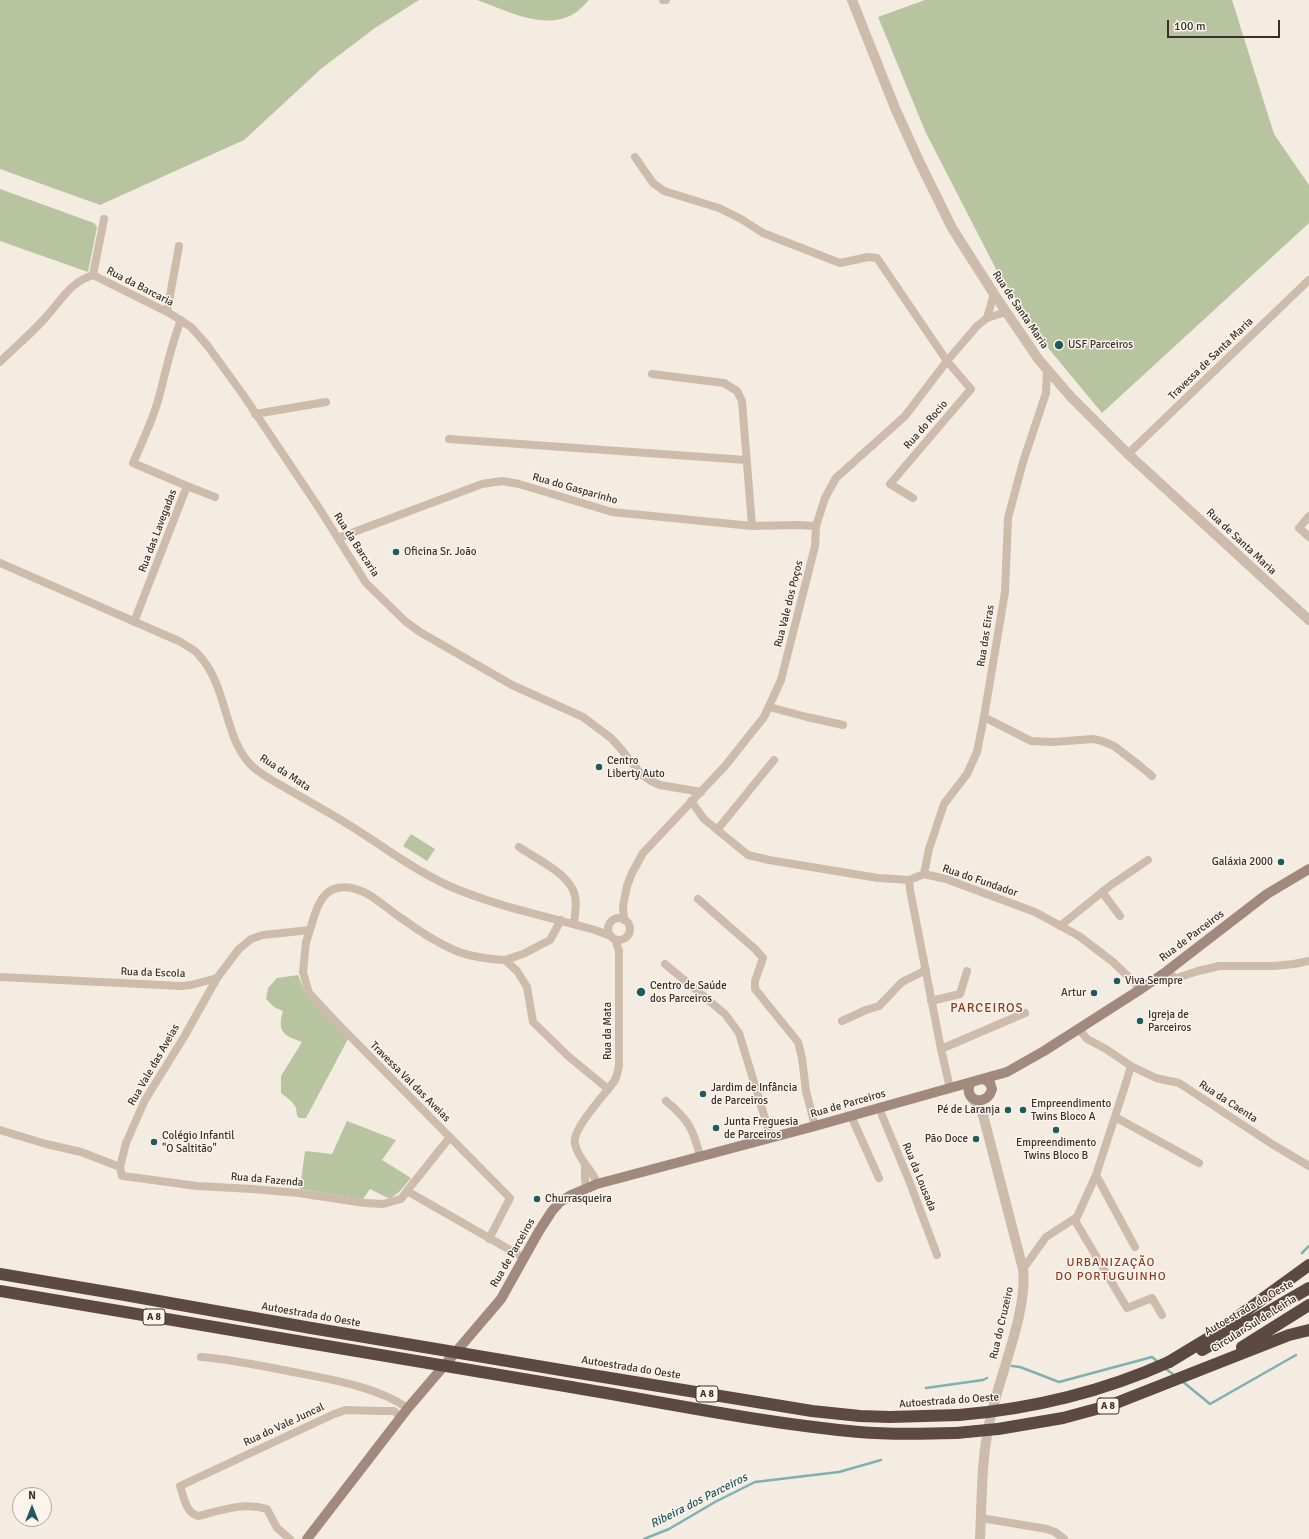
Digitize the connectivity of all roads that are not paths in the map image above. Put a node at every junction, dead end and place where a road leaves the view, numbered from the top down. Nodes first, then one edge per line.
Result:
1 (852, 0) edge
2 (635, 157) dead end
3 (104, 219) dead end
4 (179, 246) dead end
5 (93, 275) junction
6 (1309, 280) edge
7 (994, 294) junction
8 (167, 312) junction
9 (1006, 312) junction
10 (987, 318) junction
11 (181, 320) junction
12 (947, 361) junction
13 (0, 362) edge
14 (1047, 370) junction
15 (652, 374) dead end
16 (1059, 383) junction
17 (1046, 393) junction
18 (326, 402) dead end
19 (255, 414) junction
20 (449, 439) dead end
21 (1128, 454) junction
22 (746, 460) junction
23 (187, 486) junction
24 (215, 497) dead end
25 (913, 498) dead end
26 (1309, 516) edge
27 (752, 526) junction
28 (816, 526) junction
29 (1309, 537) edge
30 (338, 538) junction
31 (0, 563) edge
32 (1309, 620) edge
33 (134, 622) junction
34 (769, 707) junction
35 (984, 717) junction
36 (843, 725) dead end
37 (774, 760) dead end
38 (1152, 776) dead end
39 (701, 792) junction
40 (691, 802) junction
41 (717, 830) junction
42 (519, 847) dead end
43 (1148, 860) dead end
44 (1309, 869) edge
45 (924, 874) junction
46 (909, 880) junction
47 (1102, 892) junction
48 (698, 899) dead end
49 (623, 906) junction
50 (1120, 916) dead end
51 (561, 920) junction
52 (624, 920) junction
53 (612, 922) junction
54 (574, 924) junction
55 (1060, 926) junction
56 (310, 930) junction
57 (595, 930) junction
58 (613, 938) junction
59 (625, 939) junction
60 (619, 951) junction
61 (505, 960) junction
62 (1309, 961) edge
63 (665, 964) dead end
64 (926, 970) junction
65 (967, 971) dead end
66 (1166, 971) junction
67 (0, 977) edge
68 (217, 978) junction
69 (1141, 989) junction
70 (931, 1000) junction
71 (1025, 1013) dead end
72 (842, 1021) dead end
73 (1079, 1029) junction
74 (940, 1049) junction
75 (1130, 1066) junction
76 (1006, 1072) junction
77 (984, 1078) junction
78 (971, 1082) junction
79 (608, 1088) junction
80 (950, 1088) junction
81 (990, 1093) junction
82 (971, 1097) junction
83 (666, 1101) dead end
84 (879, 1108) junction
85 (983, 1115) junction
86 (851, 1116) junction
87 (1115, 1117) junction
88 (815, 1126) junction
89 (0, 1130) edge
90 (450, 1137) junction
91 (771, 1138) junction
92 (700, 1156) junction
93 (1199, 1163) dead end
94 (585, 1166) junction
95 (1309, 1166) edge
96 (120, 1167) junction
97 (1096, 1175) junction
98 (879, 1178) dead end
99 (597, 1184) junction
100 (586, 1187) junction
101 (407, 1191) junction
102 (1074, 1219) junction
103 (489, 1239) junction
104 (1135, 1247) dead end
105 (937, 1255) dead end
106 (524, 1258) junction
107 (1309, 1265) edge
108 (1022, 1268) junction
109 (0, 1274) edge
110 (1309, 1288) edge
111 (0, 1291) edge
112 (1309, 1305) edge
113 (1162, 1315) dead end
114 (1309, 1330) edge
115 (1203, 1345) junction
116 (201, 1357) dead end
117 (1212, 1365) junction
118 (408, 1408) junction
119 (401, 1417) junction
120 (981, 1518) junction
121 (290, 1539) edge
122 (307, 1539) edge
123 (980, 1539) edge
124 (1064, 1539) edge

1 - 7 street, Rua de Santa Maria
2 - 12 street
3 - 5 street, Rua da Barcaria
4 - 8 street
5 - 8 street, Rua da Barcaria
5 - 13 street
6 - 21 street, Travessa de Santa Maria
7 - 9 street, Rua de Santa Maria
7 - 10 street
8 - 11 street, Rua da Barcaria
9 - 10 street, Rua Vale dos Poços
9 - 14 street, Rua de Santa Maria
10 - 12 street, Rua Vale dos Poços
11 - 19 street, Rua da Barcaria
11 - 23 street, Rua das Lavegadas
12 - 25 street, Rua do Rocio
12 - 28 street, Rua Vale dos Poços
14 - 16 street, Rua de Santa Maria
14 - 17 street, Rua das Eiras
15 - 22 street
16 - 17 street
16 - 21 street, Rua de Santa Maria
17 - 35 street, Rua das Eiras
18 - 19 street
19 - 30 street, Rua da Barcaria
20 - 22 street
21 - 32 street, Rua de Santa Maria
22 - 27 street
23 - 24 street
23 - 33 street, Rua das Lavegadas
26 - 29 street
27 - 28 street, Rua do Gasparinho
27 - 30 street, Rua do Gasparinho
28 - 34 street, Rua Vale dos Poços
30 - 39 street, Rua da Barcaria
31 - 33 street, Rua da Mata
33 - 51 street, Rua da Mata
34 - 36 street
34 - 39 street, Rua Vale dos Poços
35 - 38 street
35 - 45 street, Rua das Eiras
37 - 41 street
39 - 40 street, Rua Vale dos Poços
40 - 41 street
40 - 49 street, Rua Vale dos Poços
41 - 46 street
42 - 54 street
43 - 47 street
44 - 66 main road, Rua de Parceiros
45 - 46 street
45 - 55 street, Rua do Fundador
46 - 64 street
47 - 50 street
47 - 55 street
48 - 88 street
49 - 52 street, Rua Vale dos Poços
49 - 53 street, Rua Vale dos Poços
51 - 54 street, Rua da Mata
51 - 61 street
52 - 53 street
52 - 59 street
53 - 57 street
53 - 58 street
54 - 57 street, Rua da Mata
55 - 69 street, Rua do Fundador
56 - 61 street
56 - 68 street
56 - 90 street, Travessa Val das Aveias
57 - 58 street, Rua da Mata
58 - 59 street
58 - 60 street, Rua da Mata
59 - 60 street, Rua da Mata
60 - 79 street, Rua da Mata
61 - 79 street
62 - 66 street
63 - 91 street
64 - 70 street
64 - 72 street
65 - 70 street
66 - 69 main road, Rua de Parceiros
67 - 68 street, Rua da Escola
68 - 96 street, Rua Vale das Aveias
69 - 73 main road, Rua de Parceiros
70 - 74 street
71 - 74 street
73 - 75 street, Rua da Caenta
73 - 76 main road, Rua de Parceiros
74 - 80 street
75 - 87 street
75 - 95 street, Rua da Caenta
76 - 77 main road, Rua de Parceiros
76 - 81 main road
77 - 78 main road
77 - 81 main road
78 - 80 main road, Rua de Parceiros
78 - 82 main road
79 - 94 street, Rua da Mata
80 - 82 main road
80 - 84 main road, Rua de Parceiros
81 - 82 main road
81 - 85 street, Rua do Cruzeiro
82 - 85 street, Rua do Cruzeiro
83 - 92 street
84 - 86 main road, Rua de Parceiros
84 - 105 street, Rua da Lousada
85 - 108 street, Rua do Cruzeiro
86 - 88 main road, Rua de Parceiros
86 - 98 street
87 - 93 street
87 - 97 street
88 - 91 main road, Rua de Parceiros
89 - 96 street, Rua da Fazenda
90 - 101 street
90 - 103 street, Travessa Val das Aveias
91 - 92 main road, Rua de Parceiros
92 - 99 main road, Rua de Parceiros
94 - 99 street, Rua da Mata
94 - 100 street, Rua da Mata
96 - 101 street, Rua da Fazenda
97 - 102 street
97 - 104 street
99 - 100 main road, Rua de Parceiros
100 - 106 main road, Rua de Parceiros
101 - 103 street
102 - 108 street
102 - 113 street
103 - 106 street
106 - 118 main road, Rua de Parceiros
107 - 115 highway
108 - 120 street, Rua do Cruzeiro
109 - 115 highway, Autoestrada do Oeste / A 8, bridge
110 - 115 highway, Autoestrada do Oeste / A 8
111 - 117 highway, A 8, bridge
112 - 117 highway, Circular Sul de Leiria / A 8
114 - 117 highway
116 - 118 street
118 - 119 main road, Rua de Parceiros
119 - 121 street, Rua do Vale Juncal
119 - 122 main road, Rua de Parceiros
120 - 123 street, Rua do Cruzeiro
120 - 124 street

